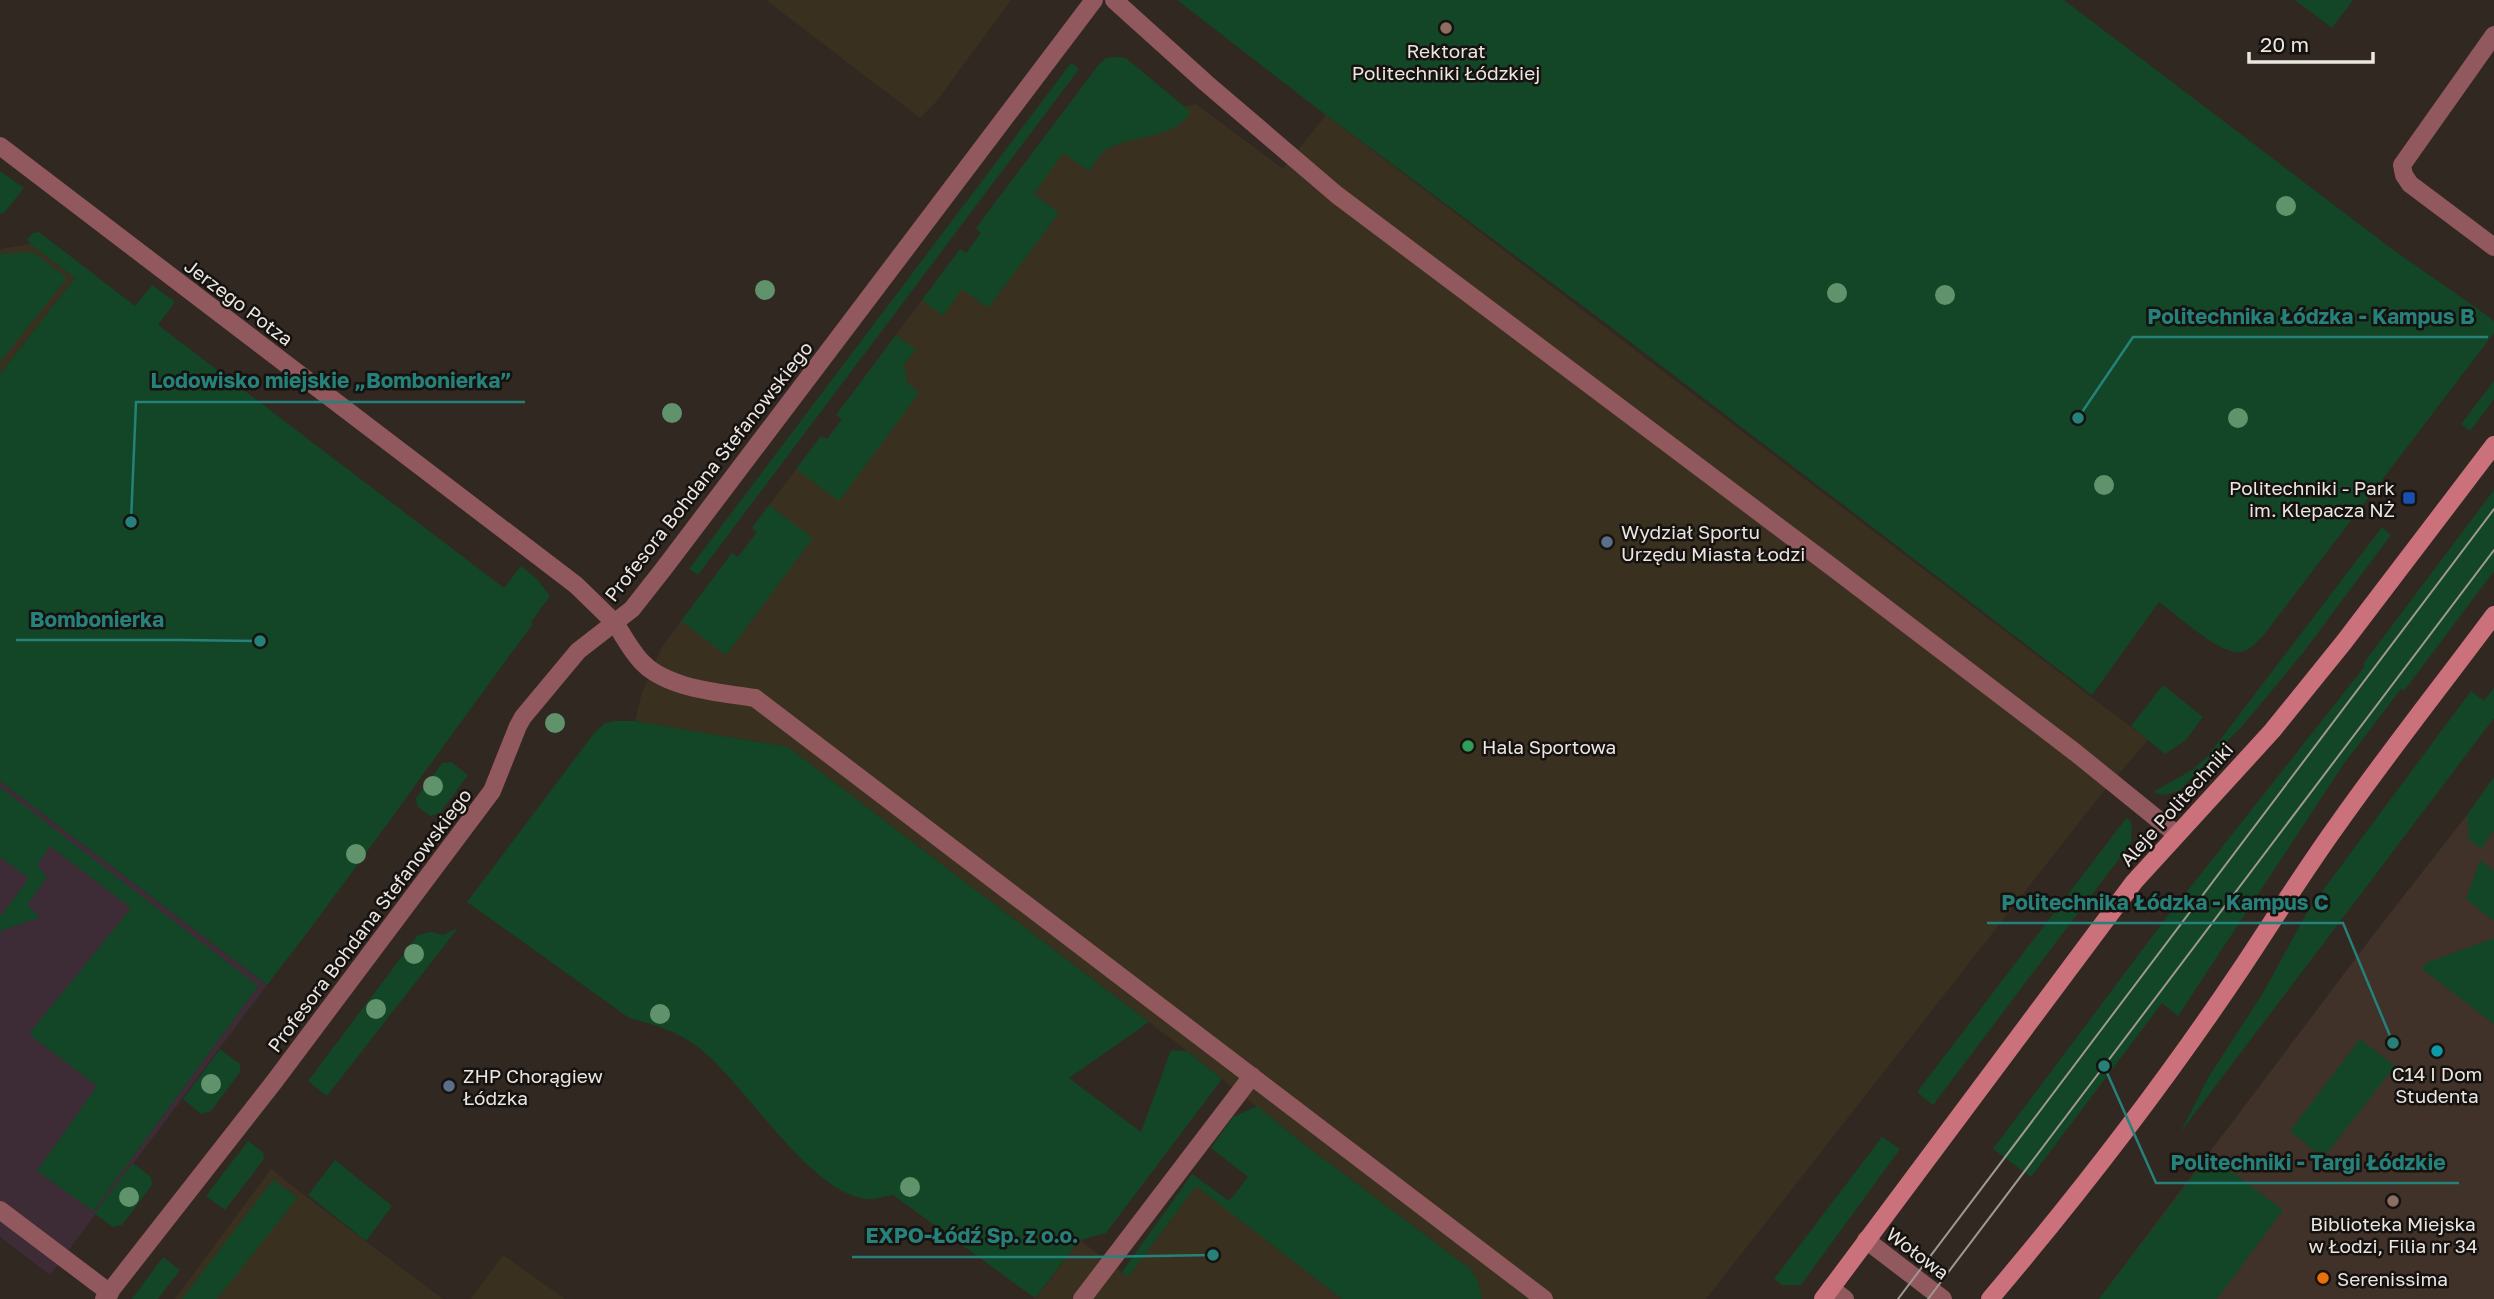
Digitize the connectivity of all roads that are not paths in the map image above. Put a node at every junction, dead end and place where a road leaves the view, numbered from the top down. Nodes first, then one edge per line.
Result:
1 (1094, 0) edge
2 (1114, 0) edge
3 (2494, 35) edge
4 (0, 146) edge
5 (2494, 247) edge
6 (2494, 445) edge
7 (2494, 615) edge
8 (615, 623) junction
9 (2176, 834) junction
10 (1252, 1076) junction
11 (0, 1210) edge
12 (1866, 1240) junction
13 (1833, 1295) edge
14 (107, 1296) edge
15 (1082, 1299) edge
16 (1544, 1299) edge
17 (1944, 1299) edge
18 (1990, 1299) edge

1 - 8 street, Profesora Bohdana Stefanowskiego
2 - 9 street
3 - 5 street
4 - 8 street, Jerzego Potza
6 - 9 main road, Aleje Politechniki
7 - 18 main road
8 - 10 street, Jerzego Potza
8 - 14 street, Profesora Bohdana Stefanowskiego
9 - 12 main road, Aleje Politechniki
10 - 15 street
10 - 16 street
11 - 14 street
12 - 13 main road, Aleje Politechniki
12 - 17 street, Wołowa

